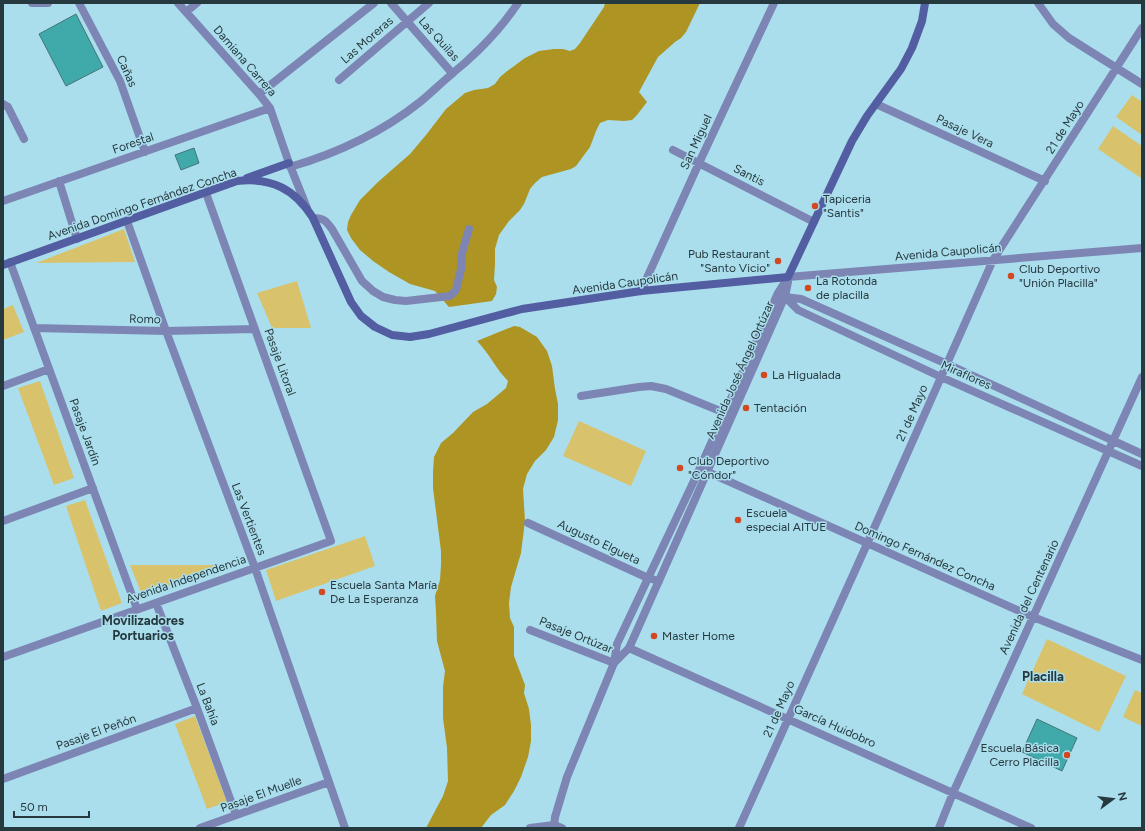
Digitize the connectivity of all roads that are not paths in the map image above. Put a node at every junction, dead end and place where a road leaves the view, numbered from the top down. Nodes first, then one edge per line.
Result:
1 (32, 3) edge
2 (48, 3) edge
3 (79, 3) edge
4 (178, 3) edge
5 (197, 3) edge
6 (374, 3) edge
7 (391, 3) edge
8 (429, 3) edge
9 (518, 3) edge
10 (774, 3) edge
11 (925, 3) edge
12 (1038, 3) edge
13 (186, 12) junction
14 (407, 22) junction
15 (1142, 28) edge
16 (1116, 68) junction
17 (452, 73) junction
18 (338, 80) dead end
19 (1142, 84) edge
20 (259, 94) junction
21 (3, 104) edge
22 (876, 104) junction
23 (270, 108) junction
24 (24, 139) dead end
25 (673, 150) dead end
26 (145, 152) junction
27 (699, 163) junction
28 (290, 165) junction
29 (59, 181) junction
30 (237, 181) junction
31 (1045, 181) junction
32 (206, 192) junction
33 (3, 201) edge
34 (307, 208) junction
35 (313, 218) junction
36 (126, 221) junction
37 (814, 222) junction
38 (469, 229) dead end
39 (77, 238) junction
40 (1142, 248) edge
41 (993, 260) junction
42 (7, 264) edge
43 (788, 277) junction
44 (642, 292) junction
45 (782, 295) junction
46 (34, 328) junction
47 (255, 329) junction
48 (166, 331) junction
49 (947, 364) junction
50 (50, 369) junction
51 (941, 377) junction
52 (1142, 377) edge
53 (3, 386) edge
54 (581, 396) dead end
55 (724, 412) junction
56 (733, 416) junction
57 (1114, 441) junction
58 (1109, 451) junction
59 (1142, 454) edge
60 (1142, 466) edge
61 (700, 468) junction
62 (708, 472) junction
63 (93, 488) junction
64 (3, 520) edge
65 (528, 523) dead end
66 (331, 541) joint
67 (867, 544) junction
68 (255, 568) junction
69 (648, 578) junction
70 (659, 581) junction
71 (156, 603) junction
72 (137, 609) junction
73 (1033, 617) junction
74 (530, 630) dead end
75 (628, 648) junction
76 (3, 657) edge
77 (1142, 660) edge
78 (614, 663) junction
79 (197, 708) junction
80 (788, 718) junction
81 (3, 778) edge
82 (330, 782) junction
83 (953, 792) junction
84 (236, 815) junction
85 (554, 826) edge
86 (200, 828) edge
87 (345, 828) edge
88 (530, 828) edge
89 (562, 828) edge
90 (739, 828) edge
91 (939, 828) edge
92 (1031, 828) edge

1 - 2 street
3 - 26 street, Cañas
4 - 13 street, Damiana Carrera
5 - 13 street
6 - 20 street
7 - 14 street, Las Quilas
8 - 14 street, Las Moreras
9 - 17 street
10 - 27 street, San Miguel
11 - 22 main road, Avenida José Ángel Ortúzar
12 - 16 street
13 - 20 street, Damiana Carrera
14 - 17 street, Las Quilas
14 - 18 street, Las Moreras
15 - 16 street, 21 de Mayo
16 - 19 street
16 - 31 street, 21 de Mayo
17 - 28 street
20 - 23 street, Damiana Carrera
21 - 24 street
22 - 31 street, Pasaje Vera
22 - 37 main road, Avenida José Ángel Ortúzar
23 - 26 street, Forestal
23 - 28 street, Damiana Carrera
25 - 27 street, Santis
26 - 29 street, Forestal
27 - 37 street, Santis
27 - 44 street, San Miguel
28 - 30 main road
28 - 34 street, Damiana Carrera
29 - 33 street, Forestal
29 - 39 street
30 - 32 main road, Avenida Domingo Fernández Concha
30 - 34 main road, Avenida Domingo Fernández Concha
31 - 41 street, 21 de Mayo
32 - 36 main road, Avenida Domingo Fernández Concha
32 - 47 street, Pasaje Litoral
34 - 35 main road, Avenida Caupolicán
35 - 38 street
35 - 44 main road, Avenida Caupolicán
36 - 39 main road, Avenida Domingo Fernández Concha
36 - 48 street, Las Vertientes
37 - 43 main road, Avenida José Ángel Ortúzar
39 - 42 main road, Avenida Domingo Fernández Concha
40 - 41 street, Avenida Caupolicán
41 - 43 street, Avenida Caupolicán
41 - 49 street, 21 de Mayo
42 - 46 street, Pasaje Jardín
43 - 44 main road, Avenida Caupolicán
43 - 45 street, Avenida José Ángel Ortúzar
45 - 49 street, Miraflores
45 - 51 street, Miraflores
45 - 55 street, Avenida José Ángel Ortúzar
45 - 56 street, Avenida José Ángel Ortúzar
46 - 48 street, Romo
46 - 50 street, Pasaje Jardín
47 - 48 street, Romo
47 - 66 street, Pasaje Litoral
48 - 68 street, Las Vertientes
49 - 51 street, 21 de Mayo
49 - 57 street, Miraflores
50 - 53 street
50 - 63 street, Pasaje Jardín
51 - 58 street, Miraflores
51 - 67 street, 21 de Mayo
52 - 57 street, Avenida del Centenario
54 - 55 street
55 - 56 street
55 - 61 street, Avenida José Ángel Ortúzar
56 - 62 street, Avenida José Ángel Ortúzar
57 - 58 street, Avenida del Centenario
57 - 59 street, Miraflores
58 - 60 street, Miraflores
58 - 73 street, Avenida del Centenario
61 - 62 street, Domingo Fernández Concha
61 - 69 street, Avenida José Ángel Ortúzar
62 - 67 street, Domingo Fernández Concha
62 - 70 street, Avenida José Ángel Ortúzar
63 - 64 street
63 - 72 street, Pasaje Jardín
65 - 69 street, Augusto Elgueta
66 - 68 street, Avenida Independencia
67 - 73 street, Domingo Fernández Concha
67 - 80 street, 21 de Mayo
68 - 71 street, Avenida Independencia
68 - 82 street, Las Vertientes
69 - 70 street, Augusto Elgueta
69 - 78 street, Avenida José Ángel Ortúzar
70 - 75 street, Avenida José Ángel Ortúzar
71 - 72 street, Avenida Independencia
71 - 79 street, La Bahía
72 - 76 street, Avenida Independencia
73 - 77 street, Domingo Fernández Concha
73 - 83 street, Avenida del Centenario
74 - 78 street, Pasaje Ortúzar
75 - 78 street, Avenida José Ángel Ortúzar
75 - 80 street, García Huidobro
78 - 85 street, Avenida José Ángel Ortúzar
79 - 81 street, Pasaje El Peñón
79 - 84 street, La Bahía
80 - 83 street, García Huidobro
80 - 90 street, 21 de Mayo
82 - 84 street, Pasaje El Muelle
82 - 87 street, Las Vertientes
83 - 91 street, Avenida del Centenario
83 - 92 street, García Huidobro
84 - 86 street, Pasaje El Muelle
85 - 88 street
85 - 89 street

